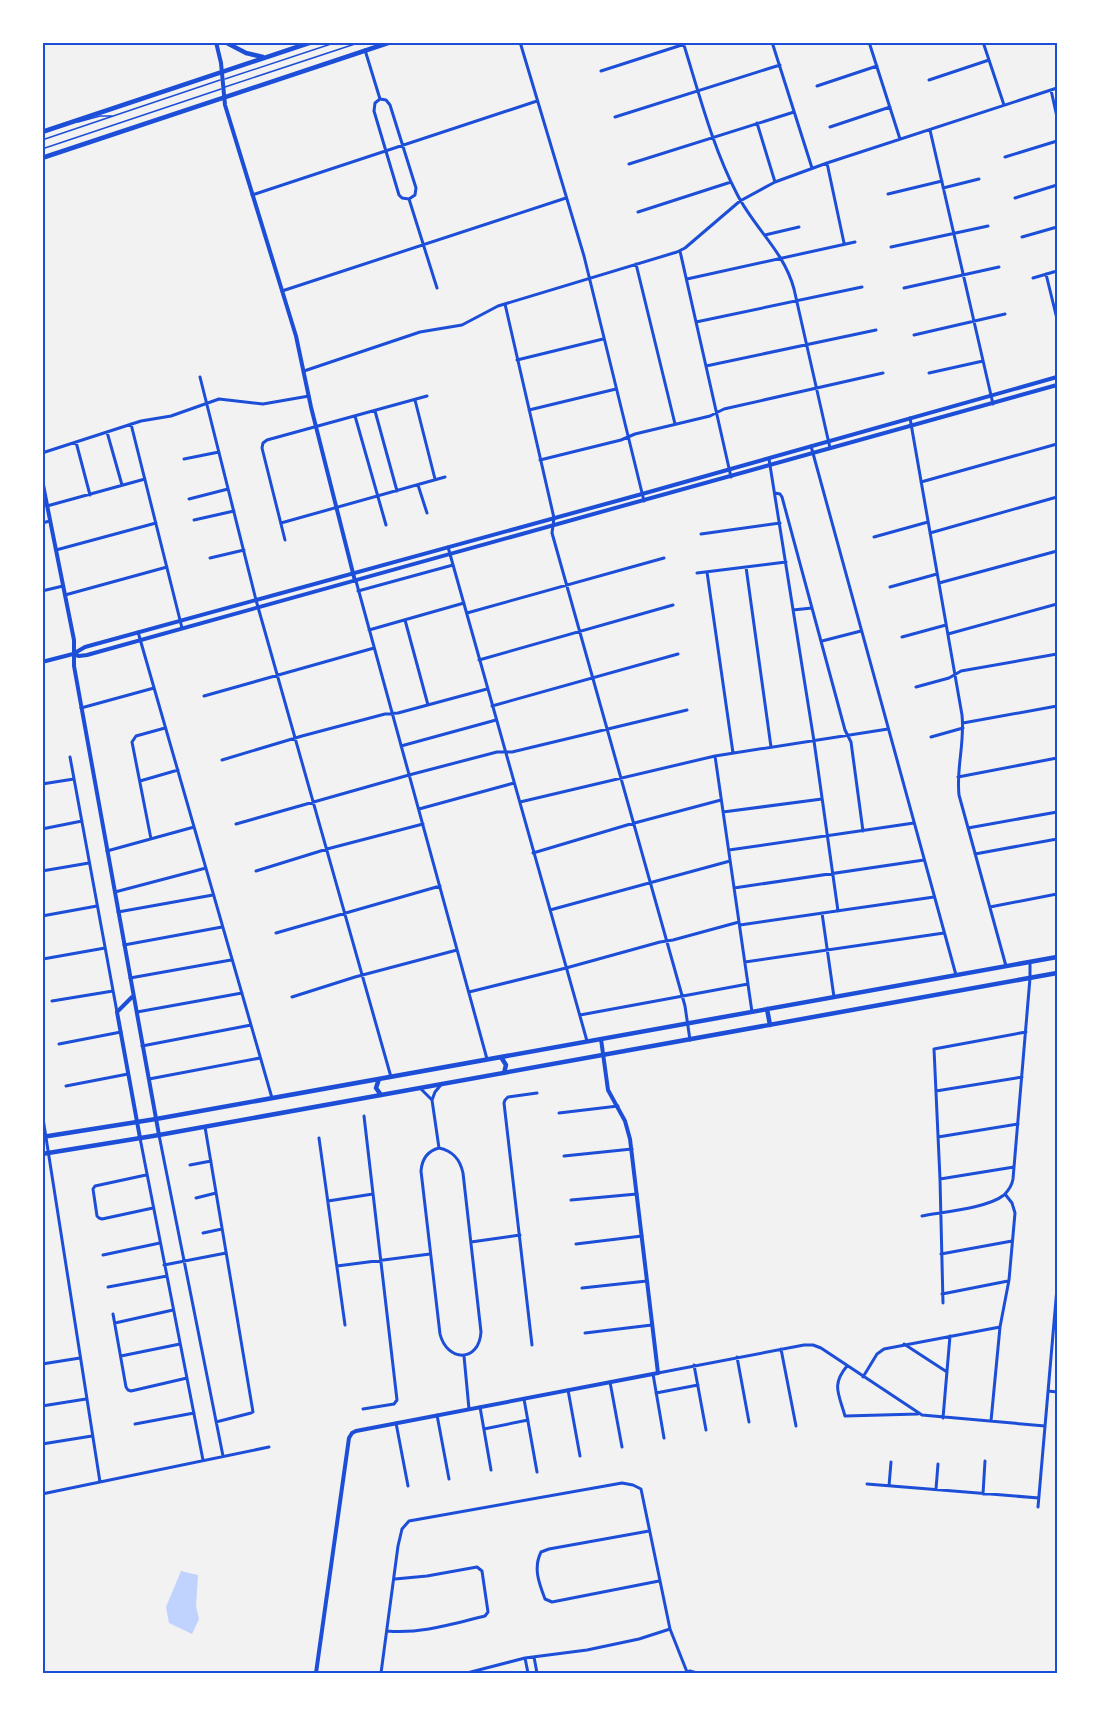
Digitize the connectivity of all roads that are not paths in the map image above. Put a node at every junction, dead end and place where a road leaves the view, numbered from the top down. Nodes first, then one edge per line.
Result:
1 (216, 42) edge
2 (225, 42) edge
3 (312, 42) edge
4 (337, 42) edge
5 (361, 42) edge
6 (391, 42) edge
7 (520, 42) edge
8 (692, 42) edge
9 (772, 42) edge
10 (869, 42) edge
11 (983, 42) edge
12 (683, 43) edge
13 (376, 44) edge
14 (365, 50) junction
15 (265, 57) junction
16 (989, 60) junction
17 (780, 65) junction
18 (877, 66) junction
19 (222, 71) junction
20 (601, 71) dead end
21 (222, 80) junction
22 (929, 80) dead end
23 (817, 86) dead end
24 (223, 88) junction
25 (1057, 88) edge
26 (1051, 90) junction
27 (698, 91) junction
28 (224, 96) junction
29 (380, 99) junction
30 (537, 100) junction
31 (1004, 105) junction
32 (890, 107) junction
33 (794, 112) junction
34 (116, 116) junction
35 (615, 117) dead end
36 (1057, 117) edge
37 (69, 123) junction
38 (758, 123) junction
39 (830, 127) dead end
40 (930, 130) junction
41 (42, 132) edge
42 (712, 137) junction
43 (900, 139) junction
44 (42, 140) edge
45 (1057, 141) edge
46 (403, 145) junction
47 (42, 149) edge
48 (386, 150) junction
49 (1005, 157) dead end
50 (42, 158) edge
51 (827, 163) junction
52 (629, 164) dead end
53 (812, 168) junction
54 (979, 179) dead end
55 (942, 181) junction
56 (731, 182) junction
57 (775, 182) junction
58 (1057, 186) edge
59 (944, 188) junction
60 (888, 194) dead end
61 (252, 195) junction
62 (567, 198) junction
63 (1015, 198) dead end
64 (409, 200) junction
65 (740, 201) junction
66 (638, 212) dead end
67 (988, 226) dead end
68 (1057, 226) edge
69 (799, 227) dead end
70 (954, 233) junction
71 (765, 235) junction
72 (1022, 237) dead end
73 (855, 242) dead end
74 (423, 244) junction
75 (844, 244) junction
76 (891, 247) dead end
77 (680, 251) junction
78 (781, 258) junction
79 (636, 264) junction
80 (999, 267) dead end
81 (1057, 271) edge
82 (1046, 274) junction
83 (963, 275) junction
84 (1033, 278) dead end
85 (589, 279) junction
86 (687, 279) junction
87 (862, 287) dead end
88 (437, 288) dead end
89 (904, 288) dead end
90 (282, 291) junction
91 (796, 301) junction
92 (505, 304) junction
93 (1005, 314) dead end
94 (1057, 319) edge
95 (974, 321) junction
96 (696, 322) junction
97 (876, 330) dead end
98 (914, 335) dead end
99 (604, 339) junction
100 (806, 345) junction
101 (518, 360) junction
102 (983, 361) junction
103 (706, 366) junction
104 (304, 371) junction
105 (883, 373) dead end
106 (929, 373) dead end
107 (200, 377) dead end
108 (1057, 377) edge
109 (1057, 385) edge
110 (816, 388) junction
111 (616, 389) junction
112 (991, 395) junction
113 (309, 396) junction
114 (427, 396) dead end
115 (415, 400) junction
116 (207, 403) junction
117 (993, 404) junction
118 (529, 410) junction
119 (375, 411) junction
120 (717, 412) junction
121 (356, 416) junction
122 (910, 418) junction
123 (131, 424) junction
124 (675, 424) junction
125 (316, 426) junction
126 (912, 426) junction
127 (107, 432) junction
128 (628, 437) junction
129 (828, 441) junction
130 (76, 442) junction
131 (1057, 444) edge
132 (811, 446) junction
133 (830, 448) junction
134 (219, 452) junction
135 (42, 453) edge
136 (813, 453) junction
137 (769, 458) junction
138 (184, 459) dead end
139 (540, 460) junction
140 (771, 466) junction
141 (729, 470) junction
142 (445, 477) dead end
143 (731, 477) junction
144 (42, 480) edge
145 (145, 480) junction
146 (435, 480) junction
147 (921, 482) junction
148 (418, 485) junction
149 (122, 486) junction
150 (228, 489) junction
151 (397, 491) junction
152 (775, 493) junction
153 (642, 494) junction
154 (90, 495) junction
155 (378, 496) junction
156 (1057, 497) edge
157 (189, 499) dead end
158 (644, 501) junction
159 (47, 506) junction
160 (337, 508) junction
161 (234, 511) junction
162 (427, 513) dead end
163 (554, 518) junction
164 (194, 520) dead end
165 (50, 521) junction
166 (928, 522) junction
167 (42, 523) edge
168 (156, 523) junction
169 (281, 523) junction
170 (780, 523) junction
171 (386, 525) dead end
172 (552, 527) junction
173 (930, 532) junction
174 (701, 534) dead end
175 (874, 537) dead end
176 (285, 540) dead end
177 (448, 547) junction
178 (56, 550) junction
179 (244, 550) junction
180 (1057, 551) edge
181 (450, 554) junction
182 (210, 558) dead end
183 (664, 558) dead end
184 (786, 562) junction
185 (453, 565) junction
186 (167, 567) junction
187 (746, 567) junction
188 (707, 572) junction
189 (354, 573) junction
190 (697, 573) dead end
191 (937, 574) junction
192 (356, 581) junction
193 (939, 584) junction
194 (567, 585) junction
195 (63, 586) junction
196 (890, 588) dead end
197 (42, 591) edge
198 (358, 591) junction
199 (65, 595) junction
200 (256, 600) junction
201 (464, 603) junction
202 (1057, 604) edge
203 (673, 605) dead end
204 (259, 607) junction
205 (812, 608) junction
206 (793, 610) junction
207 (467, 613) junction
208 (405, 620) junction
209 (180, 621) junction
210 (946, 626) junction
211 (182, 628) junction
212 (369, 630) junction
213 (861, 630) junction
214 (138, 632) junction
215 (580, 632) junction
216 (948, 634) junction
217 (902, 637) dead end
218 (140, 640) junction
219 (822, 641) junction
220 (374, 648) junction
221 (73, 654) junction
222 (678, 654) dead end
223 (1057, 654) edge
224 (479, 660) junction
225 (42, 662) edge
226 (278, 675) junction
227 (955, 675) junction
228 (593, 678) junction
229 (916, 687) dead end
230 (154, 688) junction
231 (488, 689) junction
232 (204, 696) dead end
233 (428, 705) junction
234 (492, 706) junction
235 (1057, 706) edge
236 (81, 708) junction
237 (687, 710) dead end
238 (392, 714) junction
239 (496, 720) junction
240 (963, 723) junction
241 (165, 728) junction
242 (963, 728) junction
243 (607, 729) junction
244 (888, 729) junction
245 (849, 735) junction
246 (931, 737) dead end
247 (296, 738) junction
248 (814, 741) junction
249 (401, 746) junction
250 (771, 747) junction
251 (505, 752) junction
252 (733, 753) junction
253 (715, 756) junction
254 (70, 757) dead end
255 (1057, 758) edge
256 (222, 760) dead end
257 (178, 770) junction
258 (410, 775) junction
259 (621, 777) junction
260 (958, 777) junction
261 (74, 779) junction
262 (140, 781) junction
263 (514, 783) junction
264 (42, 784) edge
265 (822, 799) junction
266 (721, 800) junction
267 (314, 802) junction
268 (519, 802) junction
269 (419, 809) junction
270 (723, 812) junction
271 (1057, 812) edge
272 (82, 821) junction
273 (914, 823) junction
274 (236, 824) dead end
275 (423, 824) junction
276 (634, 824) junction
277 (194, 827) junction
278 (968, 828) junction
279 (42, 829) edge
280 (863, 831) junction
281 (827, 836) junction
282 (152, 839) junction
283 (1057, 839) edge
284 (327, 849) junction
285 (729, 850) junction
286 (107, 851) junction
287 (533, 852) junction
288 (975, 854) junction
289 (924, 860) junction
290 (730, 861) junction
291 (89, 863) junction
292 (206, 868) junction
293 (256, 871) dead end
294 (42, 872) edge
295 (832, 873) junction
296 (650, 882) junction
297 (440, 886) junction
298 (734, 888) junction
299 (114, 892) junction
300 (1057, 894) edge
301 (213, 895) junction
302 (934, 897) junction
303 (98, 906) junction
304 (990, 907) junction
305 (550, 910) junction
306 (837, 911) junction
307 (118, 912) junction
308 (345, 913) junction
309 (822, 913) junction
310 (42, 916) edge
311 (739, 923) junction
312 (223, 927) junction
313 (276, 933) dead end
314 (944, 933) junction
315 (667, 940) junction
316 (124, 945) junction
317 (105, 948) junction
318 (457, 950) junction
319 (827, 950) junction
320 (1057, 957) edge
321 (43, 959) edge
322 (232, 959) junction
323 (745, 962) junction
324 (1030, 962) junction
325 (1006, 966) junction
326 (566, 968) junction
327 (1057, 973) edge
328 (363, 975) junction
329 (956, 975) junction
330 (130, 978) junction
331 (1030, 978) junction
332 (748, 984) junction
333 (113, 991) junction
334 (469, 992) junction
335 (242, 993) junction
336 (133, 996) junction
337 (682, 996) junction
338 (292, 997) dead end
339 (834, 997) junction
340 (52, 1001) dead end
341 (767, 1009) junction
342 (117, 1012) junction
343 (136, 1012) junction
344 (752, 1012) junction
345 (580, 1016) junction
346 (689, 1023) junction
347 (251, 1025) junction
348 (770, 1025) junction
349 (121, 1032) junction
350 (1026, 1032) junction
351 (601, 1039) junction
352 (690, 1040) junction
353 (587, 1041) junction
354 (59, 1044) dead end
355 (142, 1046) junction
356 (603, 1055) junction
357 (501, 1057) junction
358 (260, 1058) junction
359 (487, 1060) junction
360 (504, 1073) junction
361 (128, 1074) junction
362 (392, 1077) junction
363 (1022, 1077) junction
364 (149, 1079) junction
365 (379, 1079) junction
366 (441, 1084) junction
367 (66, 1086) dead end
368 (420, 1088) junction
369 (936, 1092) junction
370 (537, 1093) dead end
371 (381, 1095) junction
372 (272, 1098) junction
373 (432, 1100) junction
374 (618, 1106) junction
375 (42, 1112) edge
376 (560, 1113) dead end
377 (364, 1116) dead end
378 (156, 1119) junction
379 (137, 1122) junction
380 (1018, 1124) junction
381 (206, 1127) junction
382 (159, 1135) junction
383 (44, 1137) edge
384 (938, 1137) junction
385 (140, 1138) junction
386 (319, 1138) dead end
387 (439, 1148) junction
388 (632, 1149) junction
389 (49, 1153) junction
390 (42, 1154) edge
391 (564, 1156) dead end
392 (211, 1161) junction
393 (190, 1165) dead end
394 (1014, 1167) junction
395 (146, 1175) junction
396 (940, 1179) junction
397 (216, 1193) junction
398 (373, 1194) junction
399 (637, 1194) junction
400 (1005, 1194) junction
401 (196, 1198) dead end
402 (570, 1200) dead end
403 (328, 1201) junction
404 (153, 1208) junction
405 (940, 1212) junction
406 (922, 1216) dead end
407 (222, 1229) junction
408 (203, 1233) dead end
409 (520, 1235) junction
410 (642, 1236) junction
411 (1012, 1241) junction
412 (471, 1242) junction
413 (160, 1243) junction
414 (576, 1244) dead end
415 (226, 1253) junction
416 (430, 1254) junction
417 (941, 1254) junction
418 (103, 1255) dead end
419 (381, 1260) junction
420 (184, 1261) junction
421 (164, 1265) junction
422 (337, 1266) junction
423 (167, 1276) junction
424 (1009, 1280) junction
425 (647, 1281) junction
426 (108, 1287) dead end
427 (582, 1288) dead end
428 (1057, 1288) edge
429 (942, 1294) junction
430 (943, 1303) dead end
431 (173, 1310) junction
432 (113, 1314) dead end
433 (115, 1323) junction
434 (345, 1325) dead end
435 (652, 1325) junction
436 (1000, 1327) junction
437 (585, 1333) dead end
438 (950, 1336) junction
439 (180, 1344) junction
440 (904, 1344) junction
441 (532, 1345) dead end
442 (781, 1349) junction
443 (121, 1356) junction
444 (464, 1356) junction
445 (737, 1357) junction
446 (80, 1358) junction
447 (42, 1364) edge
448 (694, 1365) junction
449 (847, 1366) junction
450 (658, 1372) junction
451 (947, 1372) junction
452 (652, 1374) junction
453 (863, 1377) junction
454 (187, 1378) junction
455 (610, 1382) junction
456 (698, 1385) junction
457 (568, 1390) junction
458 (1048, 1391) junction
459 (1057, 1392) edge
460 (656, 1393) junction
461 (86, 1399) junction
462 (524, 1399) junction
463 (42, 1406) edge
464 (480, 1407) junction
465 (363, 1408) dead end
466 (469, 1409) junction
467 (194, 1413) junction
468 (919, 1414) junction
469 (437, 1415) junction
470 (943, 1418) junction
471 (528, 1420) junction
472 (991, 1421) junction
473 (216, 1422) junction
474 (749, 1422) dead end
475 (396, 1423) junction
476 (135, 1424) dead end
477 (1045, 1425) junction
478 (796, 1426) dead end
479 (484, 1429) junction
480 (706, 1430) dead end
481 (92, 1436) junction
482 (664, 1438) dead end
483 (42, 1444) edge
484 (269, 1447) dead end
485 (622, 1447) dead end
486 (223, 1456) junction
487 (580, 1456) dead end
488 (203, 1460) junction
489 (985, 1461) dead end
490 (891, 1462) dead end
491 (938, 1464) dead end
492 (491, 1470) dead end
493 (537, 1472) dead end
494 (449, 1479) dead end
495 (100, 1482) junction
496 (867, 1484) dead end
497 (408, 1486) dead end
498 (889, 1486) junction
499 (936, 1490) junction
500 (42, 1494) edge
501 (983, 1494) junction
502 (1039, 1498) junction
503 (1038, 1508) dead end
504 (649, 1531) junction
505 (395, 1579) junction
506 (659, 1581) junction
507 (670, 1629) junction
508 (387, 1631) junction
509 (533, 1657) junction
510 (525, 1658) junction
511 (686, 1672) edge
512 (315, 1673) edge
513 (381, 1673) edge
514 (467, 1673) edge
515 (528, 1673) edge
516 (537, 1673) edge
517 (696, 1673) edge

1 - 19 street
2 - 15 main road
3 - 15 main road
4 - 21 lane
5 - 24 lane
6 - 13 main road
7 - 30 street
8 - 12 street
9 - 17 street
10 - 18 street
11 - 16 street
12 - 20 street
12 - 27 street
13 - 14 main road
14 - 28 main road
14 - 29 street
15 - 19 main road
16 - 22 street
16 - 31 street
17 - 27 street
17 - 33 street
18 - 23 street
18 - 32 street
19 - 21 street
19 - 37 main road
21 - 24 street
21 - 34 lane
24 - 28 street
24 - 47 lane
25 - 26 street
26 - 31 street
26 - 36 street
27 - 35 street
27 - 42 street
28 - 50 main road
28 - 61 street
29 - 46 street
29 - 48 street
30 - 46 street
30 - 62 street
31 - 40 street
32 - 39 street
32 - 43 street
33 - 38 street
33 - 53 street
34 - 37 lane
34 - 44 lane
37 - 41 main road
38 - 42 street
38 - 57 street
40 - 43 street
40 - 55 street
42 - 52 street
42 - 56 street
43 - 51 street
45 - 49 street
46 - 48 street
46 - 64 street
48 - 61 street
48 - 64 street
51 - 53 street
51 - 75 street
53 - 57 street
54 - 59 street
55 - 59 street
55 - 60 street
56 - 65 street
56 - 66 street
57 - 65 street
58 - 63 street
59 - 70 street
61 - 90 street
62 - 74 street
62 - 85 street
64 - 74 street
65 - 71 street
65 - 77 street
67 - 70 street
68 - 72 street
69 - 71 street
70 - 76 street
70 - 83 street
71 - 78 street
73 - 75 street
74 - 88 street
74 - 90 street
75 - 78 street
77 - 79 street
77 - 86 street
78 - 86 street
78 - 91 street
79 - 85 street
79 - 124 street
80 - 83 street
81 - 82 street
82 - 84 street
82 - 94 street
83 - 89 street
83 - 95 street
85 - 92 street
85 - 99 street
86 - 96 street
87 - 91 street
90 - 104 street
91 - 96 street
91 - 100 street
92 - 101 street
92 - 104 street
93 - 95 street
95 - 98 street
95 - 102 street
96 - 103 street
97 - 100 street
99 - 101 street
99 - 111 street
100 - 103 street
100 - 110 street
101 - 118 street
102 - 106 street
102 - 112 street
103 - 120 street
104 - 113 street
105 - 110 street
107 - 116 street
108 - 112 street
109 - 117 street
110 - 120 street
110 - 129 street
111 - 118 street
111 - 128 street
112 - 117 street
112 - 122 street
113 - 116 street
113 - 125 street
114 - 115 street
115 - 119 street
115 - 146 street
116 - 123 street
116 - 134 street
117 - 126 street
118 - 139 street
119 - 121 street
119 - 151 street
120 - 124 street
120 - 141 street
121 - 125 street
121 - 155 street
122 - 126 street
122 - 129 street
123 - 127 street
123 - 145 street
124 - 128 street
125 - 160 street
125 - 169 street
126 - 133 street
126 - 147 street
127 - 130 street
127 - 149 street
128 - 139 street
128 - 153 street
129 - 132 street
129 - 133 street
130 - 135 street
130 - 154 street
131 - 147 street
132 - 136 street
132 - 137 street
133 - 136 street
134 - 138 street
134 - 150 street
136 - 140 street
136 - 213 street
137 - 140 street
137 - 141 street
139 - 163 street
140 - 143 street
140 - 152 street
141 - 143 street
141 - 153 street
142 - 146 street
143 - 158 street
144 - 159 street
145 - 149 street
145 - 168 street
146 - 148 street
147 - 166 street
148 - 151 street
148 - 162 street
149 - 154 street
150 - 157 street
150 - 161 street
151 - 155 street
152 - 170 street
152 - 205 street
153 - 158 street
153 - 163 street
154 - 159 street
155 - 160 street
155 - 171 street
156 - 173 street
158 - 172 street
159 - 165 street
160 - 169 street
160 - 189 street
161 - 164 street
161 - 179 street
163 - 172 street
163 - 177 street
165 - 167 street
165 - 178 street
166 - 173 street
166 - 175 street
168 - 178 street
168 - 186 street
169 - 176 street
170 - 174 street
170 - 184 street
172 - 181 street
172 - 194 street
173 - 191 street
177 - 181 street
177 - 189 street
178 - 195 street
179 - 182 street
179 - 200 street
180 - 193 street
181 - 185 street
181 - 192 street
183 - 194 street
184 - 187 street
184 - 206 street
185 - 198 street
185 - 201 street
186 - 199 street
186 - 209 street
187 - 188 street
187 - 250 street
188 - 190 street
188 - 252 street
189 - 192 street
189 - 200 street
191 - 193 street
191 - 196 street
192 - 198 street
192 - 204 street
193 - 210 street
194 - 207 street
194 - 215 street
195 - 197 street
195 - 199 street
198 - 212 street
199 - 221 street
200 - 204 street
200 - 209 street
201 - 207 street
201 - 208 street
202 - 216 street
203 - 215 street
204 - 211 street
204 - 226 street
205 - 206 street
205 - 219 street
206 - 248 street
207 - 224 street
208 - 212 street
208 - 233 street
209 - 211 street
209 - 214 street
210 - 216 street
210 - 217 street
211 - 218 street
212 - 220 street
213 - 219 street
213 - 244 street
214 - 218 street
214 - 221 street
215 - 224 street
215 - 228 street
216 - 227 street
218 - 221 street
218 - 230 street
219 - 245 street
220 - 226 street
220 - 238 street
221 - 225 street
221 - 236 street
222 - 228 street
223 - 227 street
224 - 231 street
226 - 232 street
226 - 247 street
227 - 229 street
227 - 240 street
228 - 234 street
228 - 243 street
230 - 236 street
230 - 241 street
231 - 233 street
231 - 234 street
233 - 238 street
234 - 239 street
235 - 240 street
236 - 286 street
237 - 243 street
238 - 247 street
238 - 249 street
239 - 249 street
239 - 251 street
240 - 242 street
241 - 257 street
241 - 262 street
242 - 246 street
242 - 260 street
243 - 251 street
243 - 259 street
244 - 245 street
244 - 273 street
245 - 248 street
245 - 280 street
247 - 256 street
247 - 267 street
248 - 250 street
248 - 265 street
249 - 258 street
250 - 252 street
251 - 258 street
251 - 263 street
252 - 253 street
253 - 259 street
253 - 266 street
254 - 261 street
255 - 260 street
257 - 262 street
257 - 277 street
258 - 267 street
258 - 269 street
259 - 268 street
259 - 276 street
260 - 278 street
261 - 264 street
261 - 272 street
262 - 282 street
263 - 268 street
263 - 269 street
265 - 270 street
265 - 281 street
266 - 270 street
266 - 276 street
267 - 274 street
267 - 284 street
268 - 287 street
269 - 275 street
270 - 285 street
271 - 278 street
272 - 279 street
272 - 291 street
273 - 280 street
273 - 289 street
275 - 284 street
275 - 297 street
276 - 287 street
276 - 296 street
277 - 282 street
277 - 292 street
278 - 288 street
280 - 281 street
281 - 285 street
281 - 295 street
282 - 286 street
283 - 288 street
284 - 293 street
284 - 308 street
285 - 290 street
286 - 299 street
287 - 305 street
288 - 304 street
289 - 295 street
289 - 302 street
290 - 296 street
290 - 298 street
291 - 294 street
291 - 303 street
292 - 299 street
292 - 301 street
295 - 298 street
295 - 306 street
296 - 305 street
296 - 315 street
297 - 308 street
297 - 318 street
298 - 311 street
299 - 307 street
300 - 304 street
301 - 307 street
301 - 312 street
302 - 306 street
302 - 314 street
303 - 310 street
303 - 317 street
304 - 325 street
305 - 326 street
306 - 309 street
307 - 316 street
308 - 313 street
308 - 328 street
309 - 311 street
309 - 319 street
311 - 315 street
311 - 323 street
312 - 316 street
312 - 322 street
314 - 319 street
314 - 329 street
315 - 326 street
315 - 337 street
316 - 330 street
317 - 321 street
317 - 333 street
318 - 328 street
318 - 334 street
319 - 323 street
319 - 339 street
320 - 324 main road
322 - 330 street
322 - 335 street
323 - 332 street
324 - 325 main road
324 - 331 street
325 - 329 main road
326 - 334 street
326 - 345 street
327 - 331 main road
328 - 338 street
328 - 362 street
329 - 339 main road
330 - 336 street
331 - 348 main road
331 - 350 street
332 - 337 street
332 - 344 street
333 - 340 street
333 - 342 street
334 - 359 street
335 - 343 street
335 - 347 street
336 - 342 street
336 - 343 street
337 - 345 street
337 - 346 street
339 - 341 main road
341 - 344 main road
341 - 348 main road
342 - 349 street
343 - 355 street
344 - 346 main road
345 - 353 street
346 - 351 main road
346 - 352 street
347 - 355 street
347 - 358 street
348 - 352 main road
349 - 354 street
349 - 361 street
350 - 363 street
350 - 369 street
351 - 353 main road
351 - 356 street
352 - 356 main road
353 - 357 main road
355 - 364 street
356 - 360 main road
356 - 374 street
357 - 359 main road
357 - 360 main road
358 - 364 street
358 - 372 street
359 - 362 main road
360 - 366 main road
361 - 367 street
361 - 379 street
362 - 365 main road
363 - 369 street
363 - 380 street
364 - 378 street
365 - 371 main road
365 - 372 main road
366 - 368 main road
366 - 373 street
368 - 371 main road
368 - 373 street
369 - 384 street
370 - 409 street
371 - 381 main road
372 - 378 main road
373 - 387 street
374 - 376 street
374 - 388 street
375 - 383 street
377 - 398 street
378 - 379 main road
378 - 382 street
379 - 383 main road
379 - 385 street
380 - 384 street
380 - 394 street
381 - 382 main road
381 - 392 street
382 - 385 main road
382 - 420 street
383 - 389 street
384 - 396 street
385 - 389 main road
385 - 395 street
386 - 403 street
387 - 412 street
387 - 416 street
388 - 391 street
388 - 399 street
389 - 390 main road
389 - 446 street
392 - 393 street
392 - 397 street
394 - 396 street
394 - 400 street
395 - 404 street
395 - 404 street
396 - 405 street
397 - 401 street
397 - 407 street
398 - 403 street
398 - 419 street
399 - 402 street
399 - 410 street
400 - 405 street
400 - 411 street
403 - 422 street
404 - 413 street
405 - 406 street
405 - 417 street
407 - 408 street
407 - 415 street
409 - 412 street
409 - 441 street
410 - 414 street
410 - 425 street
411 - 417 street
411 - 424 street
412 - 444 street
413 - 418 street
413 - 421 street
415 - 420 street
415 - 473 street
416 - 419 street
416 - 444 street
417 - 429 street
419 - 422 street
419 - 465 street
420 - 421 street
420 - 473 street
421 - 423 street
422 - 434 street
423 - 426 street
423 - 431 street
424 - 429 street
424 - 436 street
425 - 427 street
425 - 435 street
428 - 458 street
429 - 430 street
431 - 433 street
431 - 439 street
432 - 433 street
433 - 443 street
435 - 437 street
435 - 450 street
436 - 438 street
436 - 472 street
438 - 440 street
438 - 451 street
439 - 443 street
439 - 454 street
440 - 451 street
440 - 453 street
442 - 445 street
442 - 449 street
442 - 478 street
443 - 454 street
444 - 466 street
445 - 448 street
445 - 474 street
446 - 447 street
446 - 461 street
448 - 450 street
448 - 456 street
449 - 453 street
449 - 468 street
450 - 452 street
451 - 470 street
452 - 455 street
452 - 460 street
453 - 468 street
454 - 467 street
455 - 457 street
455 - 485 street
456 - 460 street
456 - 480 street
457 - 462 street
457 - 487 street
458 - 459 street
458 - 477 street
460 - 482 street
461 - 463 street
461 - 481 street
462 - 464 street
462 - 471 street
464 - 466 street
464 - 479 street
466 - 469 street
467 - 476 street
467 - 488 street
468 - 470 street
469 - 475 street
469 - 494 street
470 - 472 street
471 - 479 street
471 - 493 street
472 - 477 street
473 - 486 street
475 - 497 street
475 - 512 street
477 - 502 street
479 - 492 street
481 - 483 street
481 - 495 street
484 - 486 street
486 - 488 street
488 - 495 street
489 - 501 street
490 - 498 street
491 - 499 street
495 - 500 street
496 - 498 street
498 - 499 street
499 - 501 street
501 - 502 street
502 - 503 street
504 - 505 street
504 - 506 street
504 - 506 street
505 - 508 street
505 - 508 street
506 - 507 street
507 - 509 street
507 - 511 street
508 - 513 street
509 - 510 street
509 - 516 street
510 - 514 street
510 - 515 street
511 - 517 street

